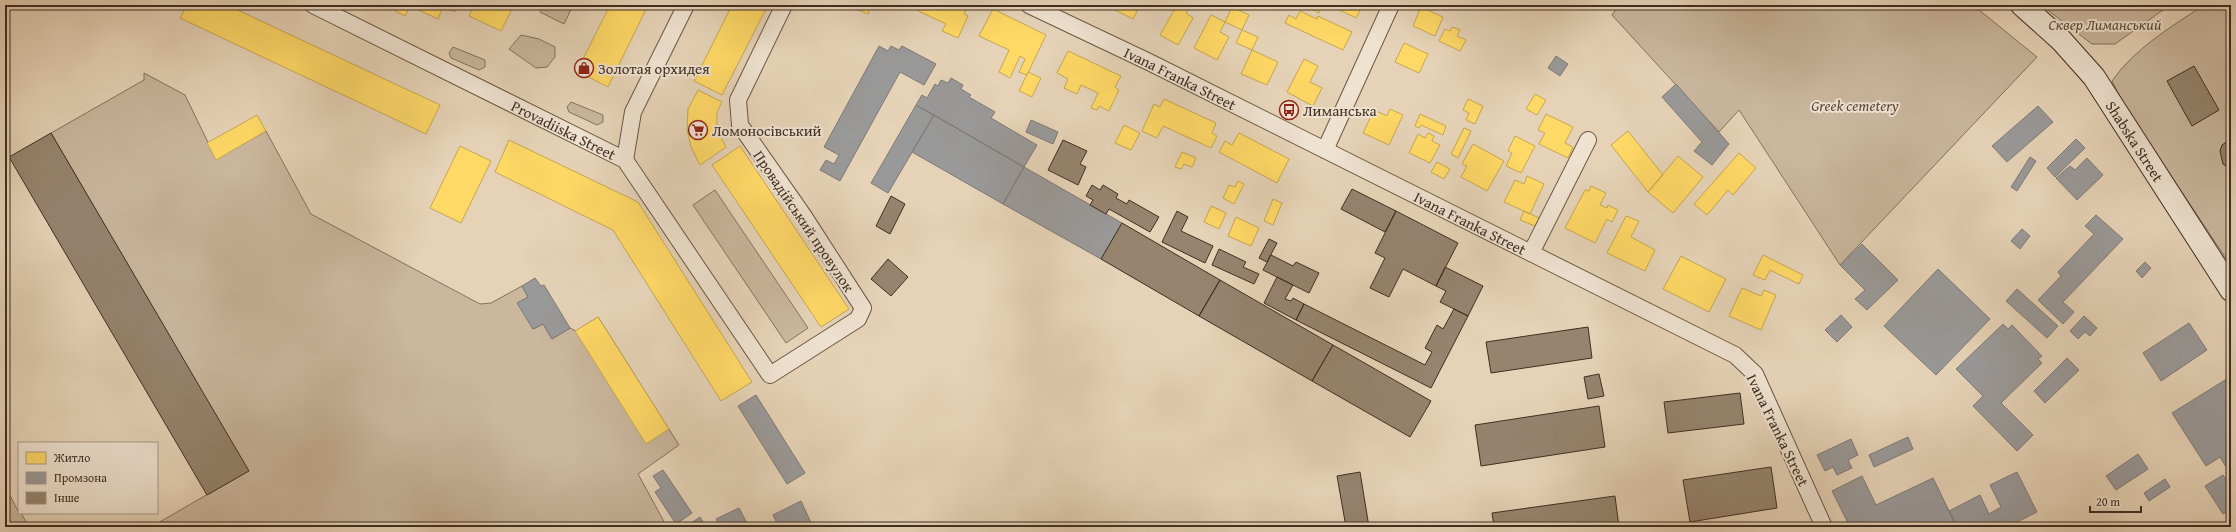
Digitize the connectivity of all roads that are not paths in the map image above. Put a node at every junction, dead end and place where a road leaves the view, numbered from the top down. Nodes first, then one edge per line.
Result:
1 (313, 5) edge
2 (686, 5) edge
3 (784, 5) edge
4 (1391, 5) edge
5 (2022, 5) edge
6 (1034, 6) edge
7 (1588, 140) dead end
8 (1325, 150) junction
9 (625, 160) junction
10 (1531, 253) junction
11 (2231, 290) edge
12 (770, 375) joint
13 (1824, 527) edge

1 - 9 street, Provadiiska Street
2 - 9 street
3 - 12 street, Провадійський провулок
4 - 8 street
5 - 11 main road, Shabska Street
6 - 8 street, Ivana Franka Street
7 - 10 street
8 - 10 street, Ivana Franka Street
9 - 12 street, Provadiiska Street
10 - 13 street, Ivana Franka Street

